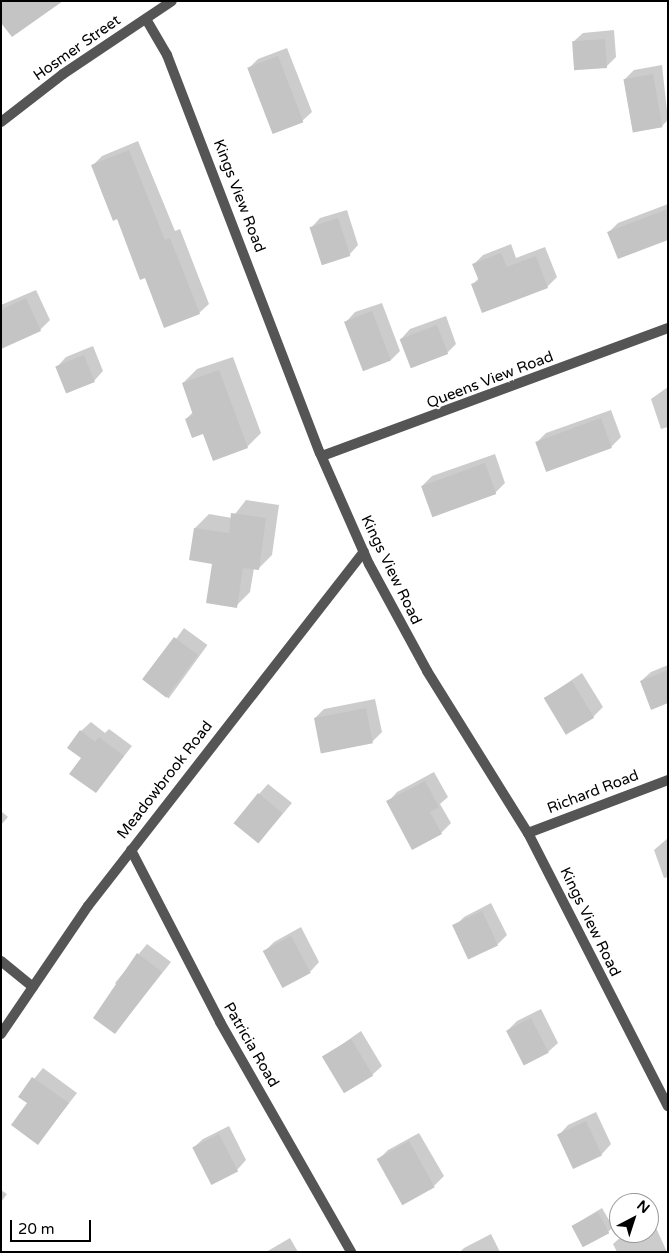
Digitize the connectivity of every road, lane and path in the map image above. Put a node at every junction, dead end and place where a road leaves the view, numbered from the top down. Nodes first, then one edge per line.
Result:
1 (172, 1) edge
2 (146, 19) junction
3 (1, 122) edge
4 (668, 328) edge
5 (322, 456) junction
6 (364, 552) junction
7 (668, 780) edge
8 (528, 833) junction
9 (130, 850) junction
10 (1, 961) edge
11 (33, 987) junction
12 (1, 1034) edge
13 (668, 1106) edge
14 (351, 1252) edge

1 - 2 street, Hosmer Street
2 - 3 street, Hosmer Street
2 - 5 street, Kings View Road
4 - 5 street, Queens View Road
5 - 6 street, Kings View Road
6 - 8 street, Kings View Road
6 - 9 street, Meadowbrook Road
7 - 8 street, Richard Road
8 - 13 street, Kings View Road
9 - 11 street, Meadowbrook Road
9 - 14 street, Patricia Road
10 - 11 street
11 - 12 street, Meadowbrook Road

